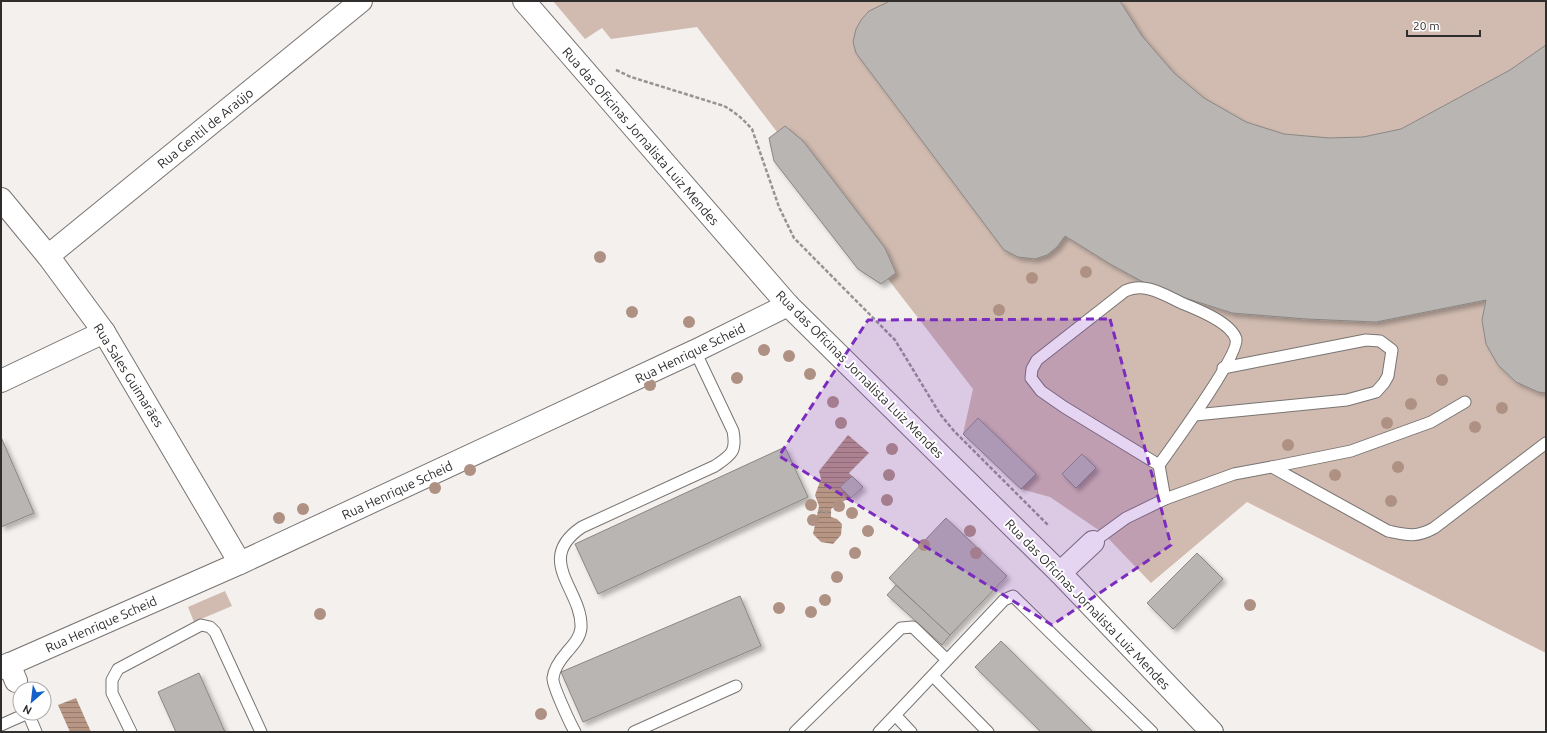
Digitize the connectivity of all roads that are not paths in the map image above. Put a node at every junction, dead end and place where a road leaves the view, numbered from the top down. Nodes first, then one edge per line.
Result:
1 (361, 1) edge
2 (524, 1) edge
3 (1, 199) edge
4 (48, 256) junction
5 (788, 305) junction
6 (104, 332) junction
7 (695, 351) junction
8 (1223, 368) junction
9 (1, 381) edge
10 (1465, 402) dead end
11 (1195, 415) junction
12 (1546, 444) edge
13 (1159, 465) junction
14 (1272, 467) junction
15 (1165, 499) junction
16 (1093, 542) joint
17 (240, 563) junction
18 (1060, 574) junction
19 (947, 660) junction
20 (12, 676) edge
21 (933, 676) junction
22 (736, 686) dead end
23 (896, 716) junction
24 (12, 720) edge
25 (31, 721) edge
26 (1, 725) edge
27 (1205, 730) edge
28 (36, 732) edge
29 (131, 732) edge
30 (261, 732) edge
31 (575, 732) edge
32 (634, 732) edge
33 (795, 732) edge
34 (880, 732) edge
35 (911, 732) edge
36 (988, 732) edge
37 (1152, 732) edge

1 - 4 street, Rua Gentil de Araújo
2 - 5 street, Rua das Oficinas Jornalista Luiz Mendes
3 - 4 street, Rua Sales Guimarães
4 - 6 street, Rua Sales Guimarães
5 - 7 street, Rua Henrique Scheid
5 - 18 street, Rua das Oficinas Jornalista Luiz Mendes
6 - 9 street
6 - 17 street, Rua Sales Guimarães
7 - 17 street, Rua Henrique Scheid
7 - 31 lane
8 - 11 lane
8 - 11 lane
8 - 13 lane
10 - 14 lane
11 - 13 lane
12 - 14 lane
13 - 15 lane
14 - 15 lane
15 - 16 lane
16 - 18 street
17 - 20 street, Rua Henrique Scheid
18 - 27 street, Rua das Oficinas Jornalista Luiz Mendes
19 - 21 lane
19 - 33 lane
19 - 37 lane
21 - 23 lane
21 - 36 lane
22 - 32 lane
23 - 34 lane
23 - 35 lane
24 - 26 lane
25 - 28 lane
29 - 30 lane

